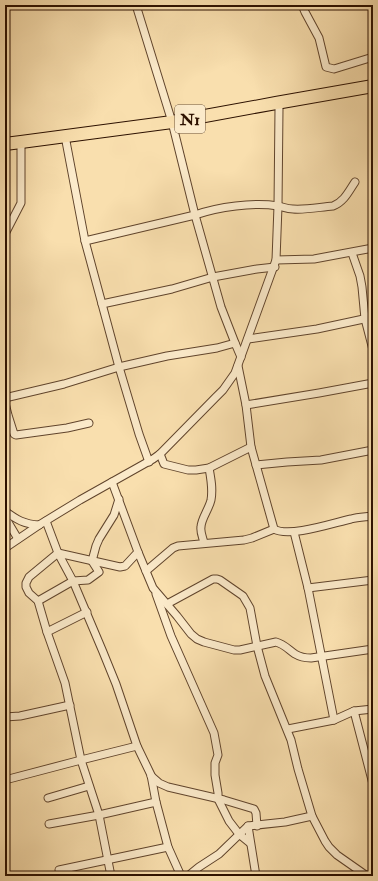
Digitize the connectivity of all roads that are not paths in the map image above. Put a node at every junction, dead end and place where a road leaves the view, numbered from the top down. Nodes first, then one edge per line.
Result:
1 (136, 5) edge
2 (302, 5) edge
3 (373, 57) edge
4 (373, 86) edge
5 (276, 102) junction
6 (172, 122) junction
7 (65, 136) junction
8 (21, 142) junction
9 (5, 144) edge
10 (355, 182) dead end
11 (278, 206) junction
12 (195, 215) junction
13 (5, 234) edge
14 (84, 241) junction
15 (373, 248) edge
16 (352, 253) junction
17 (275, 264) junction
18 (213, 277) junction
19 (102, 304) junction
20 (373, 317) edge
21 (365, 319) junction
22 (248, 339) junction
23 (235, 343) junction
24 (373, 350) edge
25 (241, 357) junction
26 (238, 365) junction
27 (119, 367) junction
28 (373, 383) edge
29 (5, 400) edge
30 (5, 404) edge
31 (246, 405) junction
32 (6, 415) edge
33 (89, 423) dead end
34 (251, 447) junction
35 (373, 450) edge
36 (160, 454) junction
37 (149, 462) junction
38 (256, 465) junction
39 (209, 468) junction
40 (112, 482) junction
41 (119, 499) junction
42 (5, 511) edge
43 (373, 516) edge
44 (5, 517) edge
45 (46, 521) junction
46 (39, 525) junction
47 (274, 530) junction
48 (294, 532) junction
49 (18, 539) junction
50 (204, 543) junction
51 (5, 548) edge
52 (138, 552) junction
53 (58, 553) junction
54 (92, 561) junction
55 (146, 572) junction
56 (373, 580) edge
57 (74, 581) junction
58 (153, 588) junction
59 (308, 588) junction
60 (38, 601) junction
61 (167, 604) junction
62 (87, 612) junction
63 (47, 632) junction
64 (257, 646) junction
65 (373, 649) edge
66 (322, 656) junction
67 (70, 705) junction
68 (373, 709) edge
69 (354, 711) junction
70 (5, 717) edge
71 (334, 720) junction
72 (288, 729) junction
73 (137, 746) junction
74 (366, 758) junction
75 (81, 760) junction
76 (373, 762) edge
77 (151, 775) junction
78 (5, 780) edge
79 (373, 784) edge
80 (90, 786) junction
81 (48, 798) dead end
82 (218, 799) junction
83 (156, 802) junction
84 (99, 815) junction
85 (312, 816) junction
86 (49, 824) dead end
87 (248, 826) junction
88 (257, 826) junction
89 (239, 834) junction
90 (250, 843) junction
91 (168, 847) junction
92 (108, 859) junction
93 (59, 870) dead end
94 (364, 874) edge
95 (111, 876) edge
96 (181, 876) edge
97 (188, 876) edge
98 (256, 876) edge
99 (354, 876) edge

1 - 6 street
2 - 3 street
4 - 5 highway, N1
5 - 6 highway, N1
5 - 11 street
6 - 7 highway, N1
6 - 12 street
7 - 8 highway, N1
7 - 14 street
8 - 9 highway, N1
8 - 13 street
10 - 11 street
11 - 12 street
11 - 17 street
12 - 14 street
12 - 18 street
14 - 19 street
15 - 16 street
16 - 17 street
16 - 21 street
17 - 18 street
17 - 22 street
18 - 19 street
18 - 23 street
19 - 27 street
20 - 21 street
21 - 22 street
21 - 24 street
22 - 25 street
23 - 25 street
23 - 27 street
25 - 26 street
26 - 31 street
26 - 36 street
27 - 29 street
27 - 37 street
28 - 31 street
30 - 32 street
31 - 34 street
32 - 33 street
34 - 38 street
34 - 39 street
35 - 38 street
36 - 37 street
36 - 39 street
37 - 40 street
38 - 47 street
39 - 50 street
40 - 41 street
40 - 45 street
41 - 52 street
41 - 54 street
42 - 46 street
43 - 48 street
44 - 49 street
45 - 46 street
45 - 53 street
46 - 49 street
47 - 48 street
47 - 50 street
48 - 59 street
49 - 51 street
50 - 55 street
52 - 54 street
52 - 55 street
53 - 54 street
53 - 57 street
53 - 60 street
54 - 57 street
55 - 58 street
56 - 59 street
57 - 60 street
57 - 62 street
58 - 61 street
58 - 82 street
59 - 66 street
60 - 63 street
61 - 64 street
61 - 64 street
62 - 63 street
62 - 73 street
63 - 67 street
64 - 66 street
64 - 72 street
65 - 66 street
66 - 71 street
67 - 70 street
67 - 75 street
68 - 69 street
69 - 71 street
69 - 74 street
71 - 72 street
72 - 85 street
73 - 75 street
73 - 77 street
74 - 76 street
74 - 79 street
75 - 78 street
75 - 80 street
77 - 82 street
77 - 83 street
80 - 81 street
80 - 84 street
82 - 88 street
82 - 89 street
83 - 84 street
83 - 91 street
84 - 86 street
84 - 92 street
85 - 88 street
85 - 94 street
87 - 88 street
87 - 89 street
87 - 90 street
89 - 90 street
89 - 97 street
90 - 98 street
91 - 92 street
91 - 96 street
92 - 93 street
92 - 95 street
94 - 99 street

